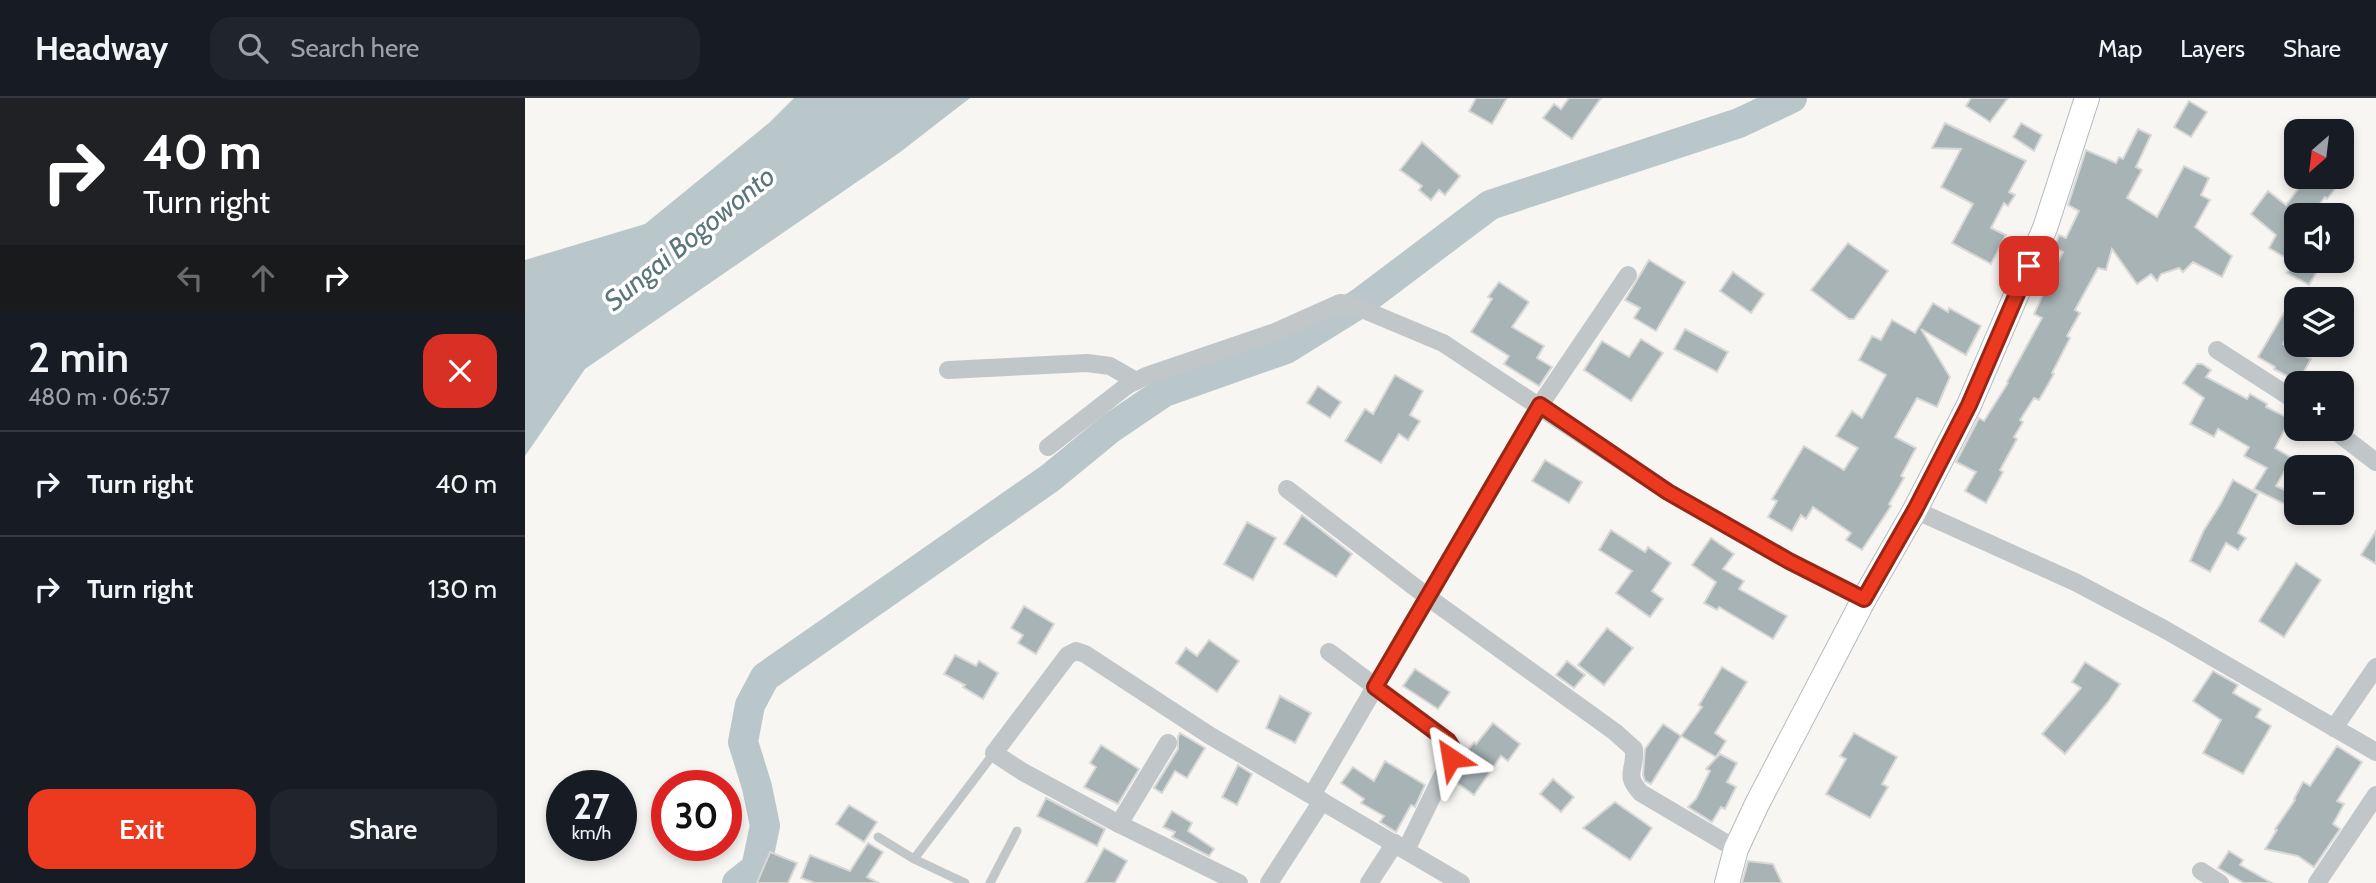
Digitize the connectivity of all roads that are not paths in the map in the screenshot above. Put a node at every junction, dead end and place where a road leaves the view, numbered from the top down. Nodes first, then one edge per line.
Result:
1 (2087, 98) edge
2 (1628, 275) dead end
3 (2217, 350) dead end
4 (948, 370) dead end
5 (1136, 381) junction
6 (2284, 393) edge
7 (1540, 405) junction
8 (2349, 441) edge
9 (1048, 447) dead end
10 (2376, 462) edge
11 (1287, 489) dead end
12 (1915, 510) junction
13 (1429, 598) junction
14 (1864, 599) junction
15 (1329, 652) dead end
16 (2376, 667) edge
17 (1375, 687) junction
18 (2334, 728) junction
19 (1168, 743) dead end
20 (994, 752) junction
21 (2376, 752) edge
22 (2376, 795) edge
23 (1317, 798) junction
24 (1119, 824) junction
25 (1017, 831) dead end
26 (878, 837) dead end
27 (1400, 846) junction
28 (1737, 849) junction
29 (914, 859) junction
30 (2201, 871) dead end
31 (965, 883) edge
32 (990, 883) edge
33 (1238, 883) edge
34 (1269, 883) edge
35 (1369, 883) edge
36 (1461, 883) edge
37 (1727, 883) edge
38 (2220, 883) edge
39 (2317, 883) edge

1 - 12 main road
2 - 7 street
3 - 6 street
4 - 5 street
5 - 7 street
5 - 9 street
7 - 13 street
7 - 14 street
8 - 10 street
11 - 13 street
12 - 14 main road
12 - 18 street
13 - 17 street
13 - 28 street
14 - 28 main road
15 - 17 street
16 - 18 street
17 - 23 street
17 - 27 street
18 - 21 street
19 - 24 street
20 - 23 street
20 - 24 street
20 - 29 lane
22 - 39 street
23 - 27 street
23 - 34 street
24 - 33 street
25 - 32 lane
26 - 29 lane
27 - 35 street
27 - 36 street
28 - 37 main road
29 - 31 lane
30 - 38 street

